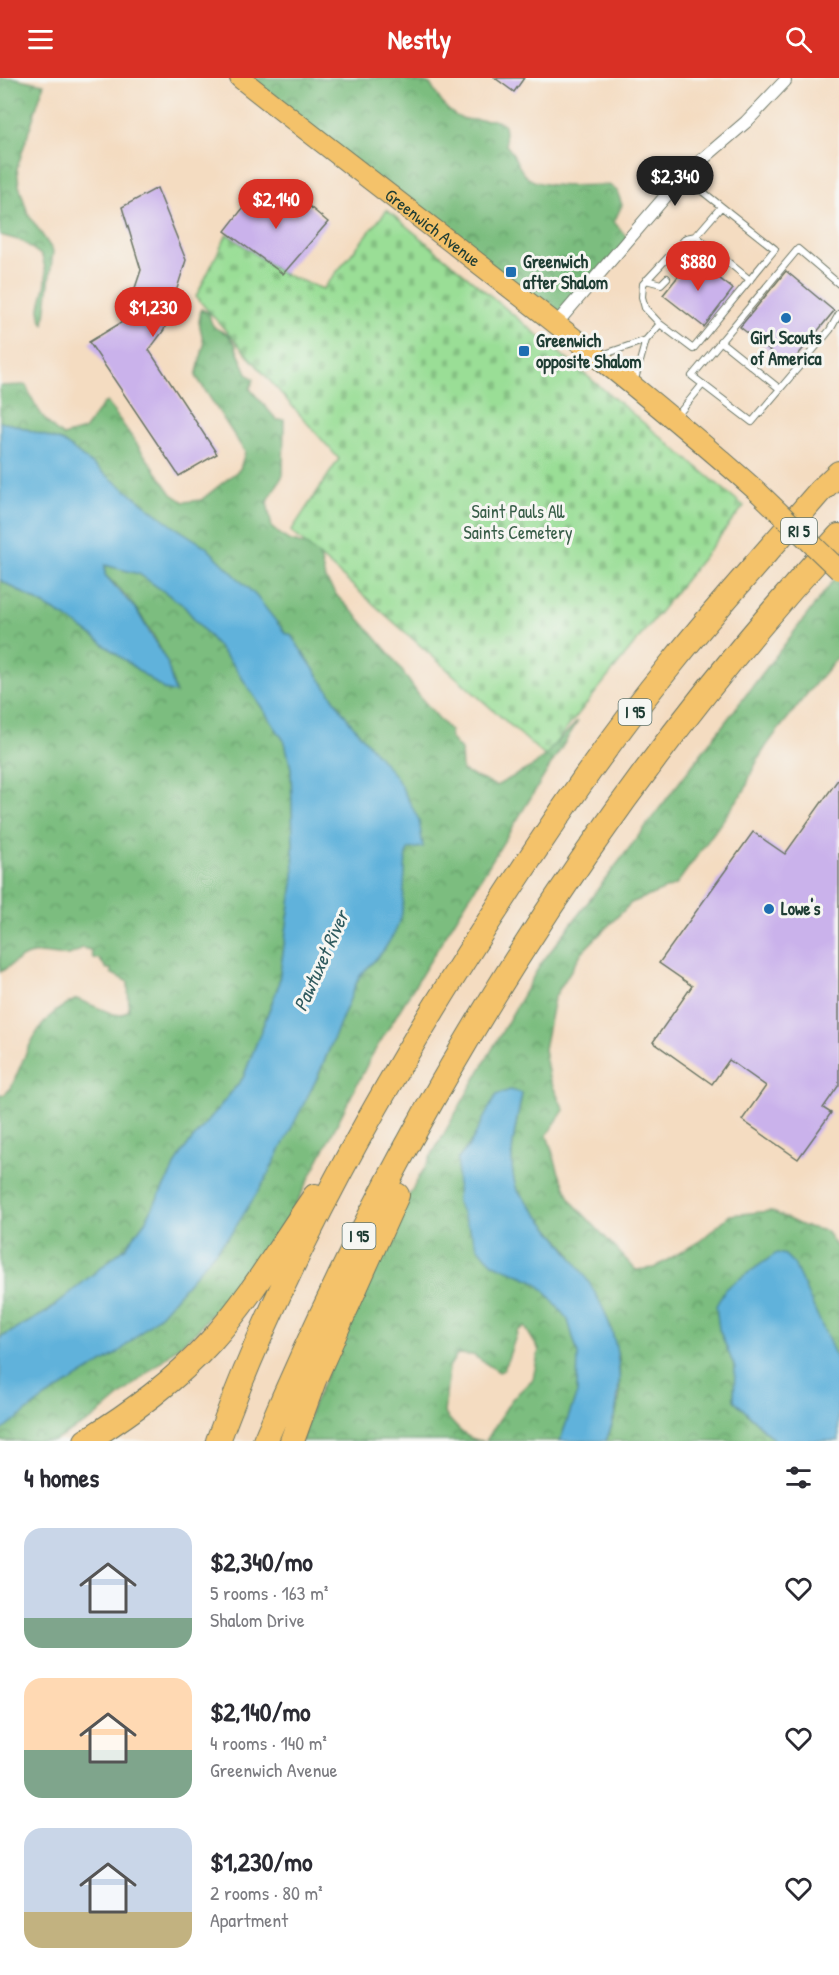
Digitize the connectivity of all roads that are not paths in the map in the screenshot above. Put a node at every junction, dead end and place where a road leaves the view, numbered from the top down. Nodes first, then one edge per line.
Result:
1 (240, 78) edge
2 (785, 81) dead end
3 (683, 176) junction
4 (721, 207) junction
5 (696, 236) junction
6 (686, 238) junction
7 (683, 261) dead end
8 (667, 278) dead end
9 (646, 280) junction
10 (750, 280) junction
11 (839, 284) edge
12 (839, 314) edge
13 (660, 324) junction
14 (555, 325) junction
15 (646, 340) junction
16 (720, 341) junction
17 (597, 356) junction
18 (703, 384) junction
19 (633, 387) junction
20 (780, 389) junction
21 (674, 420) junction
22 (839, 473) edge
23 (839, 536) edge
24 (839, 570) edge
25 (467, 1038) junction
26 (379, 1102) junction
27 (87, 1441) edge
28 (218, 1441) edge
29 (265, 1441) edge
30 (292, 1441) edge

1 - 14 main road, Greenwich Avenue / RI 5
2 - 3 street
3 - 4 lane
3 - 14 street
4 - 5 lane
4 - 10 lane
5 - 6 lane
5 - 10 lane
6 - 7 lane
6 - 9 lane
8 - 9 lane
9 - 13 lane
10 - 13 lane
11 - 16 lane
12 - 20 lane
13 - 15 lane
14 - 17 main road, Greenwich Avenue / RI 5
15 - 17 lane
15 - 19 lane
16 - 18 lane
16 - 20 lane
17 - 19 main road, Greenwich Avenue / RI 5
18 - 20 lane
18 - 21 lane
19 - 21 main road, Greenwich Avenue / RI 5
21 - 24 main road, Greenwich Avenue / RI 5, bridge
22 - 26 highway, I 95
23 - 25 highway, I 95
25 - 29 highway, I 95
25 - 30 highway
26 - 27 highway
26 - 28 highway, I 95

